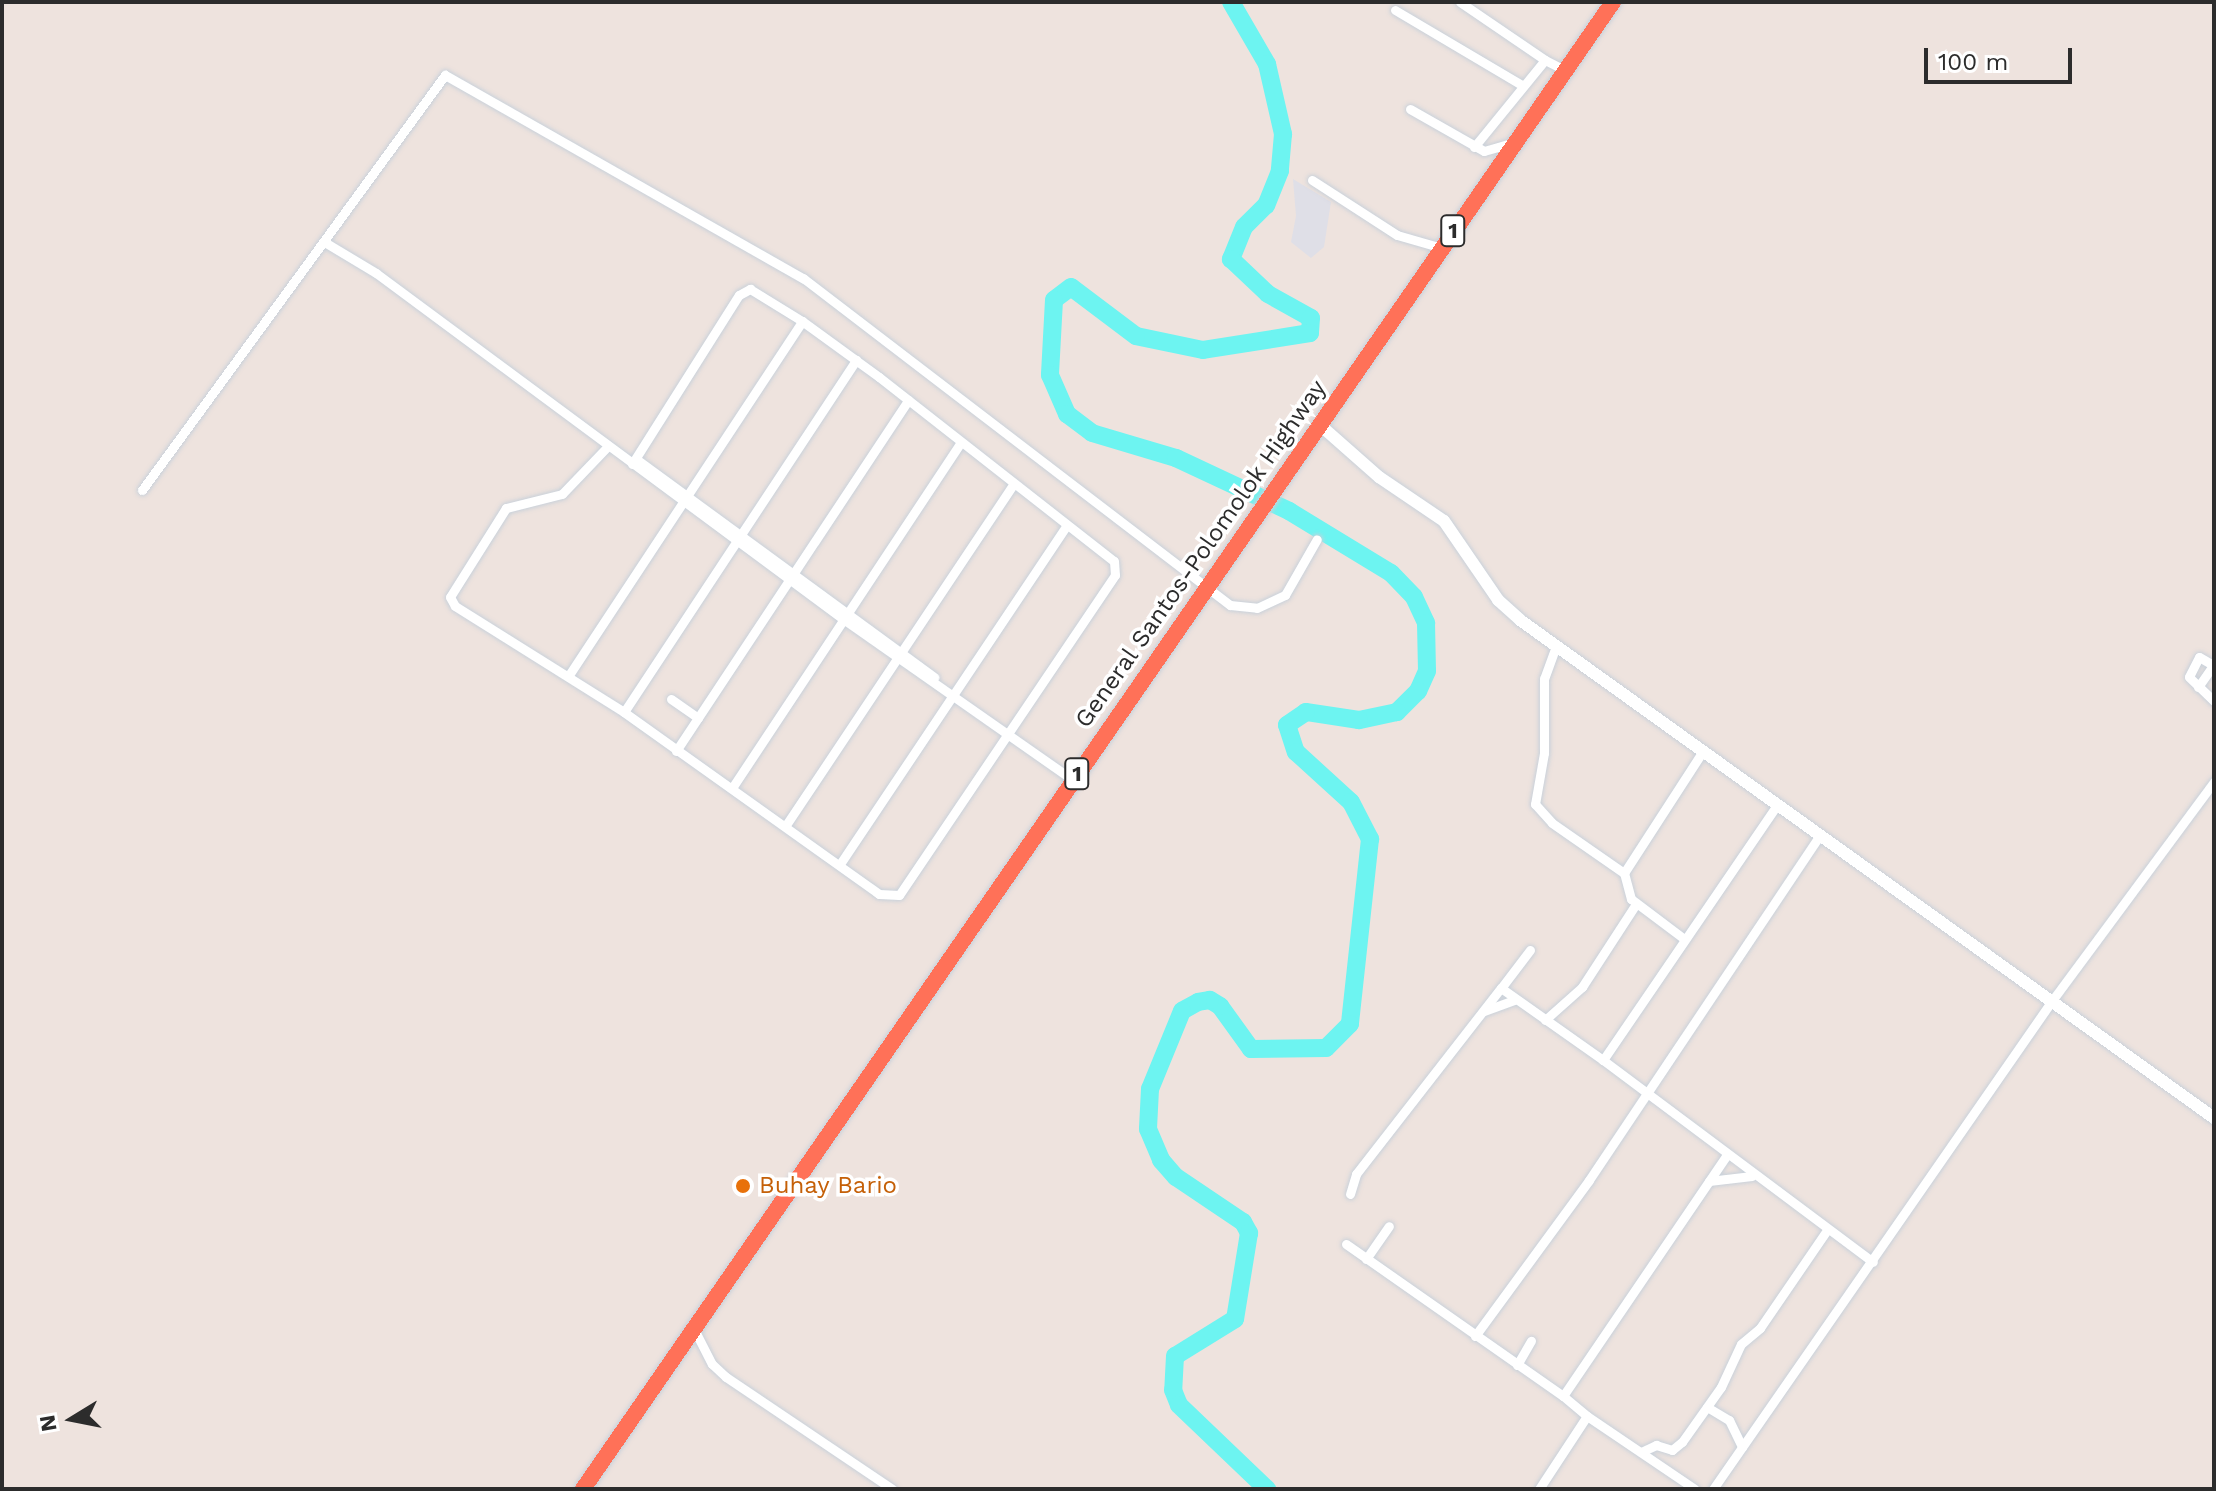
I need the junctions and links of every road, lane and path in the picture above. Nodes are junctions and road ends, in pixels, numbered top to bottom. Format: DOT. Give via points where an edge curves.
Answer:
graph roads {
  1 [pos="1460,2"];
  2 [pos="1607,4"];
  3 [pos="1395,10"];
  4 [pos="1545,60"];
  5 [pos="1565,70"];
  6 [pos="1522,85"];
  7 [pos="1410,109"];
  8 [pos="1515,142"];
  9 [pos="1474,147"];
  10 [pos="1312,180"];
  11 [pos="326,243"];
  12 [pos="1442,248"];
  13 [pos="802,321"];
  14 [pos="856,360"];
  15 [pos="908,400"];
  16 [pos="575,420"];
  17 [pos="1320,425"];
  18 [pos="961,442"];
  19 [pos="608,446"];
  20 [pos="634,461"];
  21 [pos="1013,484"];
  22 [pos="142,490"];
  23 [pos="685,498"];
  24 [pos="1066,526"];
  25 [pos="740,538"];
  26 [pos="1317,539"];
  27 [pos="792,575"];
  28 [pos="1206,589"];
  29 [pos="845,617"];
  30 [pos="1556,646"];
  31 [pos="898,655"];
  32 [pos="2214,665"];
  33 [pos="569,675"];
  34 [pos="2198,687"];
  35 [pos="954,695"];
  36 [pos="671,699"];
  37 [pos="2214,701"];
  38 [pos="624,712"];
  39 [pos="698,718"];
  40 [pos="1009,734"];
  41 [pos="676,751"];
  42 [pos="1703,751"];
  43 [pos="1073,780"];
  44 [pos="2214,782"];
  45 [pos="732,788"];
  46 [pos="1777,805"];
  47 [pos="786,825"];
  48 [pos="1819,836"];
  49 [pos="840,864"];
  50 [pos="1624,873"];
  51 [pos="1636,904"];
  52 [pos="1683,938"];
  53 [pos="1530,950"];
  54 [pos="1501,988"];
  55 [pos="1514,1000"];
  56 [pos="2051,1002"];
  57 [pos="1484,1011"];
  58 [pos="1545,1020"];
  59 [pos="1603,1060"];
  60 [pos="1644,1092"];
  61 [pos="2214,1118"];
  62 [pos="1726,1156"];
  63 [pos="1752,1176"];
  64 [pos="1709,1181"];
  65 [pos="1350,1194"];
  66 [pos="1389,1226"];
  67 [pos="1827,1230"];
  68 [pos="1346,1244"];
  69 [pos="1366,1259"];
  70 [pos="1873,1262"];
  71 [pos="694,1329"];
  72 [pos="1475,1336"];
  73 [pos="1531,1341"];
  74 [pos="1517,1365"];
  75 [pos="1563,1396"];
  76 [pos="1707,1407"];
  77 [pos="1587,1416"];
  78 [pos="1742,1447"];
  79 [pos="1641,1452"];
  80 [pos="583,1489"];
  81 [pos="892,1489"];
  82 [pos="1539,1489"];
  83 [pos="1695,1489"];
  84 [pos="1713,1489"];
  1 -- 4 [label="street"];
  2 -- 5 [label="highway, General Santos-Polomolok Highway / 1"];
  3 -- 6 [label="street"];
  4 -- 5 [label="street"];
  4 -- 6 [label="street"];
  5 -- 8 [label="highway, General Santos-Polomolok Highway / 1"];
  6 -- 9 [label="street"];
  7 -- 9 [label="street"];
  8 -- 9 [label="street" via="1484,151"];
  8 -- 12 [label="highway, General Santos-Polomolok Highway / 1"];
  10 -- 12 [label="street" via="1397,235"];
  11 -- 16 [label="street" via="424,306"];
  11 -- 22 [label="street"];
  11 -- 28 [label="street" via="445,75 835,299"];
  12 -- 17 [label="highway, General Santos-Polomolok Highway / 1"];
  13 -- 14 [label="street"];
  13 -- 20 [label="street" via="757,291 744,291"];
  13 -- 23 [label="street"];
  14 -- 15 [label="street"];
  14 -- 25 [label="street"];
  15 -- 18 [label="street"];
  15 -- 27 [label="street"];
  16 -- 19 [label="street"];
  16 -- 20 [label="street"];
  17 -- 28 [label="highway, General Santos-Polomolok Highway / 1"];
  17 -- 30 [label="street" via="1379,477 1444,521 1498,600"];
  18 -- 21 [label="street"];
  18 -- 29 [label="street"];
  19 -- 20 [label="street"];
  19 -- 33 [label="street" via="558,497 506,508 450,597 455,606"];
  20 -- 23 [label="street"];
  21 -- 24 [label="street"];
  21 -- 31 [label="street"];
  23 -- 25 [label="street"];
  23 -- 33 [label="street"];
  24 -- 35 [label="street"];
  24 -- 40 [label="street" via="1117,569"];
  25 -- 27 [label="street"];
  25 -- 38 [label="street"];
  26 -- 28 [label="street" via="1294,585 1274,601 1245,609"];
  27 -- 29 [label="street"];
  27 -- 39 [label="street"];
  28 -- 43 [label="highway, General Santos-Polomolok Highway / 1"];
  29 -- 31 [label="street"];
  29 -- 45 [label="street"];
  30 -- 42 [label="street"];
  30 -- 50 [label="street" via="1544,679 1544,753 1535,804 1552,823"];
  31 -- 35 [label="street"];
  31 -- 47 [label="street"];
  32 -- 34 [label="street"];
  32 -- 34 [label="street" via="2198,658 2189,677"];
  33 -- 38 [label="street"];
  34 -- 37 [label="street"];
  35 -- 40 [label="street"];
  35 -- 49 [label="street"];
  36 -- 39 [label="street"];
  38 -- 41 [label="street"];
  39 -- 41 [label="street"];
  40 -- 43 [label="street"];
  40 -- 49 [label="street" via="904,892 886,897"];
  41 -- 45 [label="street"];
  42 -- 46 [label="street"];
  42 -- 50 [label="street"];
  43 -- 71 [label="highway, General Santos-Polomolok Highway / 1"];
  44 -- 56 [label="street"];
  45 -- 47 [label="street"];
  46 -- 48 [label="street"];
  46 -- 52 [label="street"];
  47 -- 49 [label="street"];
  48 -- 56 [label="street"];
  48 -- 60 [label="street"];
  50 -- 51 [label="street"];
  51 -- 52 [label="street"];
  51 -- 58 [label="street" via="1582,987"];
  52 -- 59 [label="street"];
  53 -- 54 [label="street"];
  54 -- 55 [label="street"];
  54 -- 57 [label="street"];
  55 -- 57 [label="street"];
  55 -- 58 [label="street"];
  56 -- 61 [label="street"];
  56 -- 70 [label="street"];
  57 -- 65 [label="street" via="1356,1174"];
  58 -- 59 [label="street"];
  59 -- 60 [label="street"];
  60 -- 62 [label="street"];
  60 -- 72 [label="street" via="1589,1180"];
  62 -- 63 [label="street"];
  62 -- 64 [label="street"];
  63 -- 64 [label="street"];
  63 -- 67 [label="street"];
  64 -- 75 [label="street"];
  66 -- 69 [label="street"];
  67 -- 70 [label="street"];
  67 -- 76 [label="street" via="1760,1328 1741,1344"];
  68 -- 69 [label="street"];
  69 -- 72 [label="street"];
  70 -- 78 [label="street"];
  71 -- 80 [label="highway, General Santos-Polomolok Highway / 1"];
  71 -- 81 [label="street" via="726,1377"];
  72 -- 74 [label="street"];
  73 -- 74 [label="street"];
  74 -- 75 [label="street"];
  75 -- 77 [label="street"];
  76 -- 78 [label="street" via="1729,1420"];
  76 -- 79 [label="street" via="1674,1450 1656,1445"];
  77 -- 79 [label="street"];
  77 -- 82 [label="street"];
  78 -- 84 [label="street"];
  79 -- 83 [label="street"];
}
